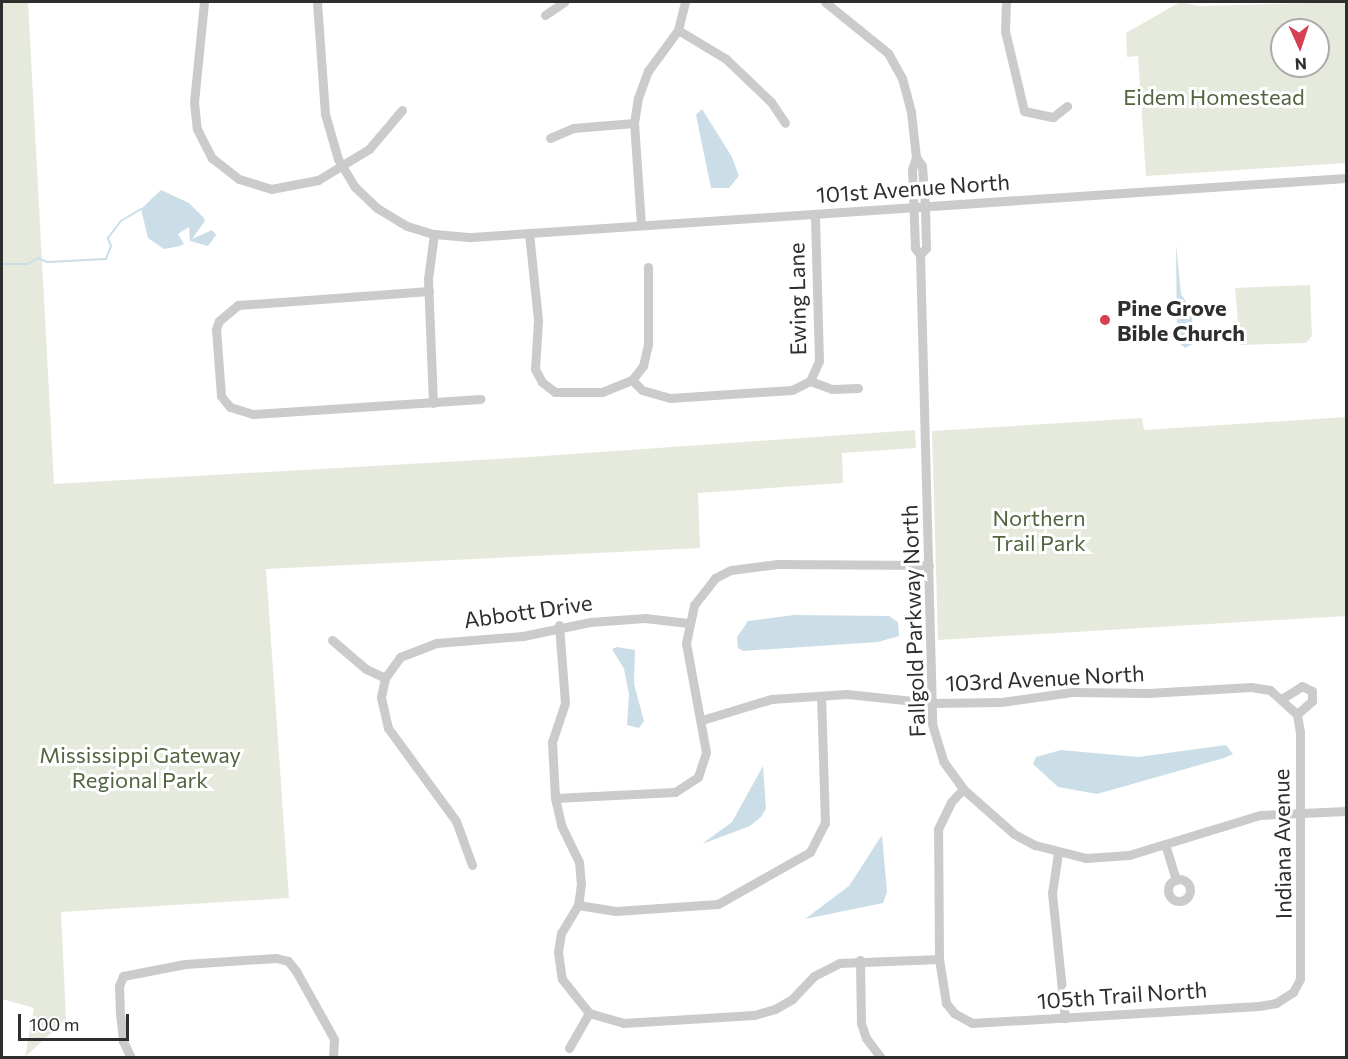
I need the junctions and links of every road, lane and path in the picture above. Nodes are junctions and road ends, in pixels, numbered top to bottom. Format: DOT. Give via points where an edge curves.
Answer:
graph roads {
  1 [pos="204,2"];
  2 [pos="317,2"];
  3 [pos="564,2"];
  4 [pos="685,2"];
  5 [pos="825,2"];
  6 [pos="1006,2"];
  7 [pos="545,15"];
  8 [pos="678,30"];
  9 [pos="1067,106"];
  10 [pos="402,110"];
  11 [pos="634,123"];
  12 [pos="785,123"];
  13 [pos="550,138"];
  14 [pos="916,157"];
  15 [pos="342,166"];
  16 [pos="1347,178"];
  17 [pos="925,206"];
  18 [pos="914,207"];
  19 [pos="815,214"];
  20 [pos="641,225"];
  21 [pos="530,233"];
  22 [pos="434,234"];
  23 [pos="920,255"];
  24 [pos="648,267"];
  25 [pos="429,291"];
  26 [pos="633,380"];
  27 [pos="810,381"];
  28 [pos="858,387"];
  29 [pos="481,399"];
  30 [pos="433,403"];
  31 [pos="928,565"];
  32 [pos="688,623"];
  33 [pos="559,625"];
  34 [pos="332,640"];
  35 [pos="386,678"];
  36 [pos="821,696"];
  37 [pos="1283,698"];
  38 [pos="932,703"];
  39 [pos="1297,714"];
  40 [pos="702,720"];
  41 [pos="963,789"];
  42 [pos="555,798"];
  43 [pos="1302,811"];
  44 [pos="1347,811"];
  45 [pos="1165,844"];
  46 [pos="1058,853"];
  47 [pos="472,865"];
  48 [pos="1176,880"];
  49 [pos="578,905"];
  50 [pos="939,959"];
  51 [pos="860,960"];
  52 [pos="1293,992"];
  53 [pos="589,1014"];
  54 [pos="1065,1018"];
  55 [pos="569,1048"];
  56 [pos="131,1058"];
  57 [pos="333,1058"];
  58 [pos="881,1058"];
  1 -- 15 [label="street" via="194,116 212,158 239,179 271,189 303,186"];
  2 -- 15 [label="street, 101st Avenue North" via="327,128"];
  3 -- 7 [label="street"];
  4 -- 8 [label="street"];
  5 -- 14 [label="street" via="877,43 896,65 911,112"];
  6 -- 9 [label="street" via="1005,31 1024,111 1053,117"];
  8 -- 11 [label="street" via="642,84"];
  8 -- 12 [label="street" via="726,59 771,102"];
  10 -- 15 [label="street" via="380,141"];
  11 -- 13 [label="street" via="573,128"];
  11 -- 20 [label="street"];
  14 -- 17 [label="street, Fallgold Parkway North" via="922,166"];
  14 -- 18 [label="street, Fallgold Parkway North" via="912,169"];
  15 -- 22 [label="street, 101st Avenue North" via="355,187 377,208 396,220"];
  16 -- 17 [label="street, 101st Avenue North"];
  17 -- 18 [label="street, 101st Avenue North"];
  17 -- 23 [label="street, Fallgold Parkway North" via="926,248"];
  18 -- 19 [label="street, 101st Avenue North"];
  18 -- 23 [label="street, Fallgold Parkway North" via="915,248"];
  19 -- 20 [label="street, 101st Avenue North"];
  19 -- 27 [label="street, Ewing Lane" via="819,361"];
  20 -- 21 [label="street, 101st Avenue North"];
  21 -- 22 [label="street, 101st Avenue North"];
  21 -- 26 [label="street" via="538,320 535,369 547,388 567,394 596,392"];
  22 -- 25 [label="street"];
  23 -- 31 [label="street, Fallgold Parkway North"];
  24 -- 26 [label="street" via="648,344 643,366"];
  25 -- 30 [label="street"];
  25 -- 30 [label="street" via="238,305 219,321 216,343 221,396 240,412"];
  26 -- 27 [label="street" via="642,390 670,398 792,390"];
  27 -- 28 [label="street" via="832,389"];
  29 -- 30 [label="street"];
  31 -- 32 [label="street" via="777,564 731,570 702,589"];
  31 -- 38 [label="street, Fallgold Parkway North"];
  32 -- 33 [label="street, Abbott Drive" via="645,618"];
  32 -- 40 [label="street" via="689,663"];
  33 -- 35 [label="street, Abbott Drive" via="523,636 416,647 400,657"];
  33 -- 42 [label="street" via="566,703 552,742"];
  34 -- 35 [label="street" via="366,669"];
  35 -- 47 [label="street" via="381,697 388,728 456,821"];
  36 -- 38 [label="street, 103rd Avenue North" via="866,693 907,703"];
  36 -- 40 [label="street, 103rd Avenue North" via="771,699"];
  36 -- 49 [label="street" via="825,823 810,852 718,904 616,911"];
  37 -- 38 [label="street, 103rd Avenue North" via="1270,690 1251,687 1148,693 1072,692 1001,702"];
  37 -- 39 [label="street"];
  37 -- 39 [label="street" via="1302,686 1312,691 1312,702"];
  38 -- 41 [label="street, Fallgold Parkway North" via="940,753"];
  39 -- 43 [label="street, Indiana Avenue"];
  40 -- 42 [label="street" via="705,765 688,785 661,794"];
  41 -- 46 [label="street, Fallgold Parkway North" via="1014,834"];
  41 -- 50 [label="street" via="951,802 938,829"];
  42 -- 49 [label="street" via="561,825 579,862"];
  43 -- 44 [label="street, Fallgold Parkway North"];
  43 -- 45 [label="street, Fallgold Parkway North" via="1260,815"];
  43 -- 52 [label="street, Indiana Avenue" via="1303,963"];
  45 -- 46 [label="street, Fallgold Parkway North" via="1109,858"];
  45 -- 48 [label="street"];
  46 -- 54 [label="street" via="1052,893"];
  49 -- 53 [label="street" via="561,933 559,958 562,980"];
  50 -- 51 [label="street"];
  50 -- 54 [label="street, 105th Trail North" via="942,992 954,1013 972,1023"];
  51 -- 53 [label="street" via="838,963 814,976 792,999 754,1015 624,1023"];
  51 -- 58 [label="street" via="861,1023 866,1038"];
  52 -- 54 [label="street, 105th Trail North" via="1276,1003 1259,1006"];
  53 -- 55 [label="street"];
  56 -- 57 [label="street" via="123,1041 120,1014 118,986 123,976 185,964 276,958 288,961 296,971 334,1039"];
}
